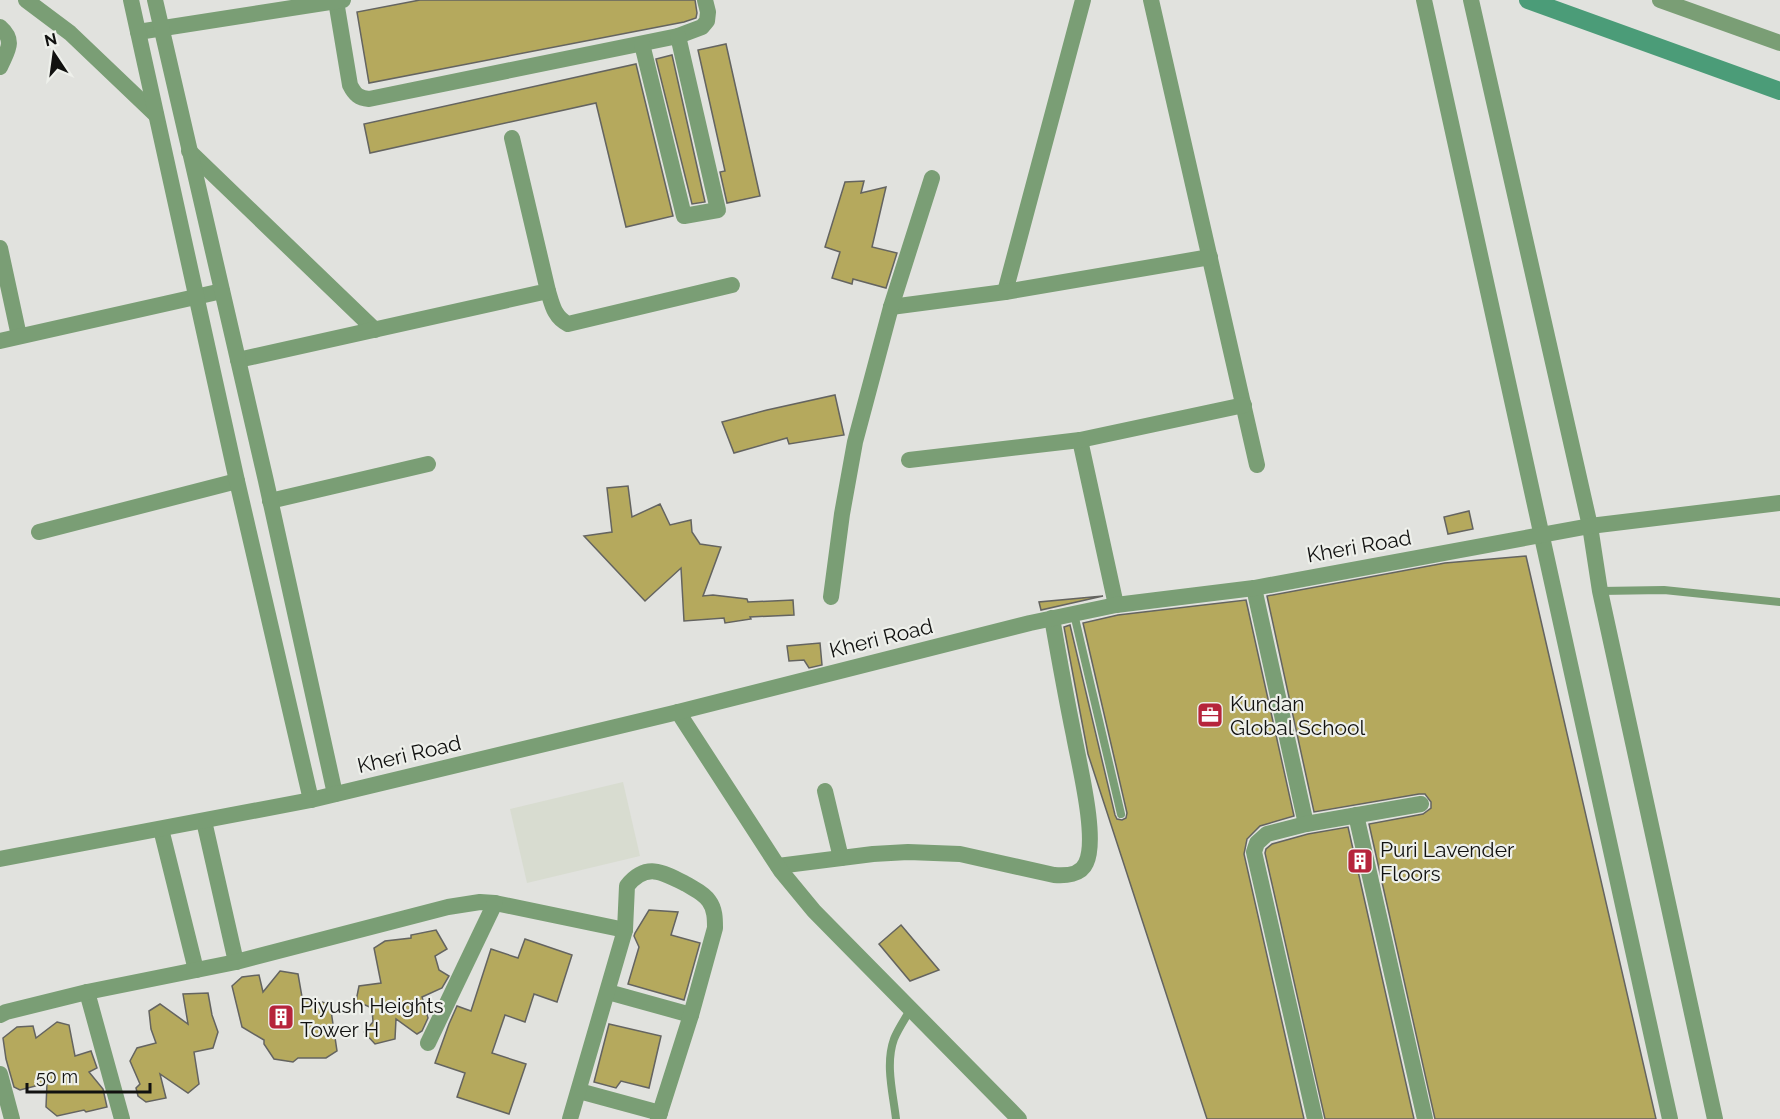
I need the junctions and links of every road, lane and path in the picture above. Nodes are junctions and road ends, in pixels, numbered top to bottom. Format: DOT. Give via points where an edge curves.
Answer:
graph roads {
  1 [pos="26,0"];
  2 [pos="131,0"];
  3 [pos="155,0"];
  4 [pos="705,0"];
  5 [pos="1083,0"];
  6 [pos="1151,0"];
  7 [pos="1424,0"];
  8 [pos="1471,0"];
  9 [pos="1660,0"];
  10 [pos="339,1"];
  11 [pos="0,27"];
  12 [pos="162,29"];
  13 [pos="138,32"];
  14 [pos="678,36"];
  15 [pos="1780,43"];
  16 [pos="642,44"];
  17 [pos="0,67"];
  18 [pos="156,115"];
  19 [pos="512,138"];
  20 [pos="189,151"];
  21 [pos="932,178"];
  22 [pos="0,248"];
  23 [pos="1210,256"];
  24 [pos="732,285"];
  25 [pos="222,291"];
  26 [pos="548,291"];
  27 [pos="1005,292"];
  28 [pos="197,296"];
  29 [pos="891,307"];
  30 [pos="375,330"];
  31 [pos="19,336"];
  32 [pos="0,340"];
  33 [pos="238,360"];
  34 [pos="1244,405"];
  35 [pos="1080,441"];
  36 [pos="909,460"];
  37 [pos="428,464"];
  38 [pos="1257,465"];
  39 [pos="237,481"];
  40 [pos="270,501"];
  41 [pos="1780,503"];
  42 [pos="1590,526"];
  43 [pos="39,532"];
  44 [pos="1542,536"];
  45 [pos="1254,588"];
  46 [pos="1600,591"];
  47 [pos="831,597"];
  48 [pos="1780,602"];
  49 [pos="1116,605"];
  50 [pos="1074,614"];
  51 [pos="1052,618"];
  52 [pos="678,712"];
  53 [pos="825,790"];
  54 [pos="335,794"];
  55 [pos="311,800"];
  56 [pos="1421,804"];
  57 [pos="1121,814"];
  58 [pos="1356,815"];
  59 [pos="204,821"];
  60 [pos="1306,824"];
  61 [pos="161,829"];
  62 [pos="841,858"];
  63 [pos="0,860"];
  64 [pos="778,866"];
  65 [pos="495,903"];
  66 [pos="625,930"];
  67 [pos="236,962"];
  68 [pos="196,970"];
  69 [pos="87,992"];
  70 [pos="608,992"];
  71 [pos="910,1010"];
  72 [pos="0,1015"];
  73 [pos="691,1015"];
  74 [pos="428,1044"];
  75 [pos="0,1074"];
  76 [pos="579,1091"];
  77 [pos="659,1116"];
  78 [pos="12,1119"];
  79 [pos="121,1119"];
  80 [pos="570,1119"];
  81 [pos="896,1119"];
  82 [pos="1019,1119"];
  83 [pos="1315,1119"];
  84 [pos="1425,1119"];
  85 [pos="1670,1119"];
  86 [pos="1716,1119"];
  1 -- 18 [label="street" via="70,33"];
  2 -- 13 [label="street"];
  3 -- 12 [label="street"];
  4 -- 14 [label="street" via="707,21 702,27"];
  5 -- 27 [label="street"];
  6 -- 23 [label="street"];
  7 -- 44 [label="street"];
  8 -- 42 [label="street"];
  9 -- 15 [label="street"];
  10 -- 12 [label="street"];
  10 -- 16 [label="street" via="350,85 359,98"];
  11 -- 17 [label="street" via="10,43"];
  12 -- 13 [label="street"];
  12 -- 20 [label="street"];
  13 -- 18 [label="street"];
  14 -- 16 [label="street"];
  14 -- 16 [label="street" via="718,210 684,216"];
  18 -- 28 [label="street"];
  19 -- 26 [label="street"];
  20 -- 25 [label="street"];
  20 -- 30 [label="street"];
  21 -- 29 [label="street"];
  22 -- 31 [label="street"];
  23 -- 27 [label="street"];
  23 -- 34 [label="street"];
  24 -- 26 [label="street" via="567,324 557,317"];
  25 -- 28 [label="street"];
  25 -- 33 [label="street"];
  26 -- 30 [label="street"];
  27 -- 29 [label="street"];
  28 -- 31 [label="street"];
  28 -- 39 [label="street"];
  29 -- 47 [label="street" via="855,442"];
  30 -- 33 [label="street"];
  31 -- 32 [label="street"];
  33 -- 40 [label="street"];
  34 -- 35 [label="street"];
  34 -- 38 [label="street"];
  35 -- 36 [label="street"];
  35 -- 49 [label="street"];
  37 -- 40 [label="street"];
  39 -- 43 [label="street"];
  39 -- 55 [label="street"];
  40 -- 54 [label="street"];
  41 -- 42 [label="street, Kheri Road"];
  42 -- 44 [label="street, Kheri Road"];
  42 -- 46 [label="street"];
  44 -- 45 [label="street, Kheri Road"];
  44 -- 85 [label="street"];
  45 -- 49 [label="street, Kheri Road"];
  45 -- 60 [label="street"];
  46 -- 48 [label="lane" via="1664,590"];
  46 -- 86 [label="street"];
  49 -- 50 [label="street, Kheri Road"];
  50 -- 51 [label="street, Kheri Road"];
  50 -- 57 [label="lane"];
  51 -- 52 [label="street, Kheri Road"];
  51 -- 62 [label="street" via="1086,799 1090,831 1086,865 1067,876 960,854 908,852"];
  52 -- 54 [label="street, Kheri Road"];
  52 -- 64 [label="street"];
  53 -- 62 [label="street"];
  54 -- 55 [label="street, Kheri Road"];
  55 -- 59 [label="street, Kheri Road"];
  56 -- 58 [label="street"];
  58 -- 60 [label="street"];
  58 -- 84 [label="street"];
  59 -- 61 [label="street, Kheri Road"];
  59 -- 67 [label="street"];
  60 -- 83 [label="street" via="1267,834 1254,852"];
  61 -- 63 [label="street, Kheri Road"];
  61 -- 68 [label="street"];
  62 -- 64 [label="street"];
  64 -- 71 [label="street" via="814,911"];
  65 -- 66 [label="street"];
  65 -- 67 [label="street" via="448,907"];
  65 -- 74 [label="street"];
  66 -- 70 [label="street"];
  66 -- 73 [label="street" via="627,886 639,874 660,872 708,899 715,928"];
  67 -- 68 [label="street"];
  68 -- 69 [label="street"];
  69 -- 72 [label="street"];
  69 -- 79 [label="street"];
  70 -- 73 [label="street"];
  70 -- 76 [label="street"];
  71 -- 81 [label="lane" via="894,1039 890,1056"];
  71 -- 82 [label="street"];
  73 -- 77 [label="street"];
  75 -- 78 [label="street"];
  76 -- 77 [label="street"];
  76 -- 80 [label="street"];
}
